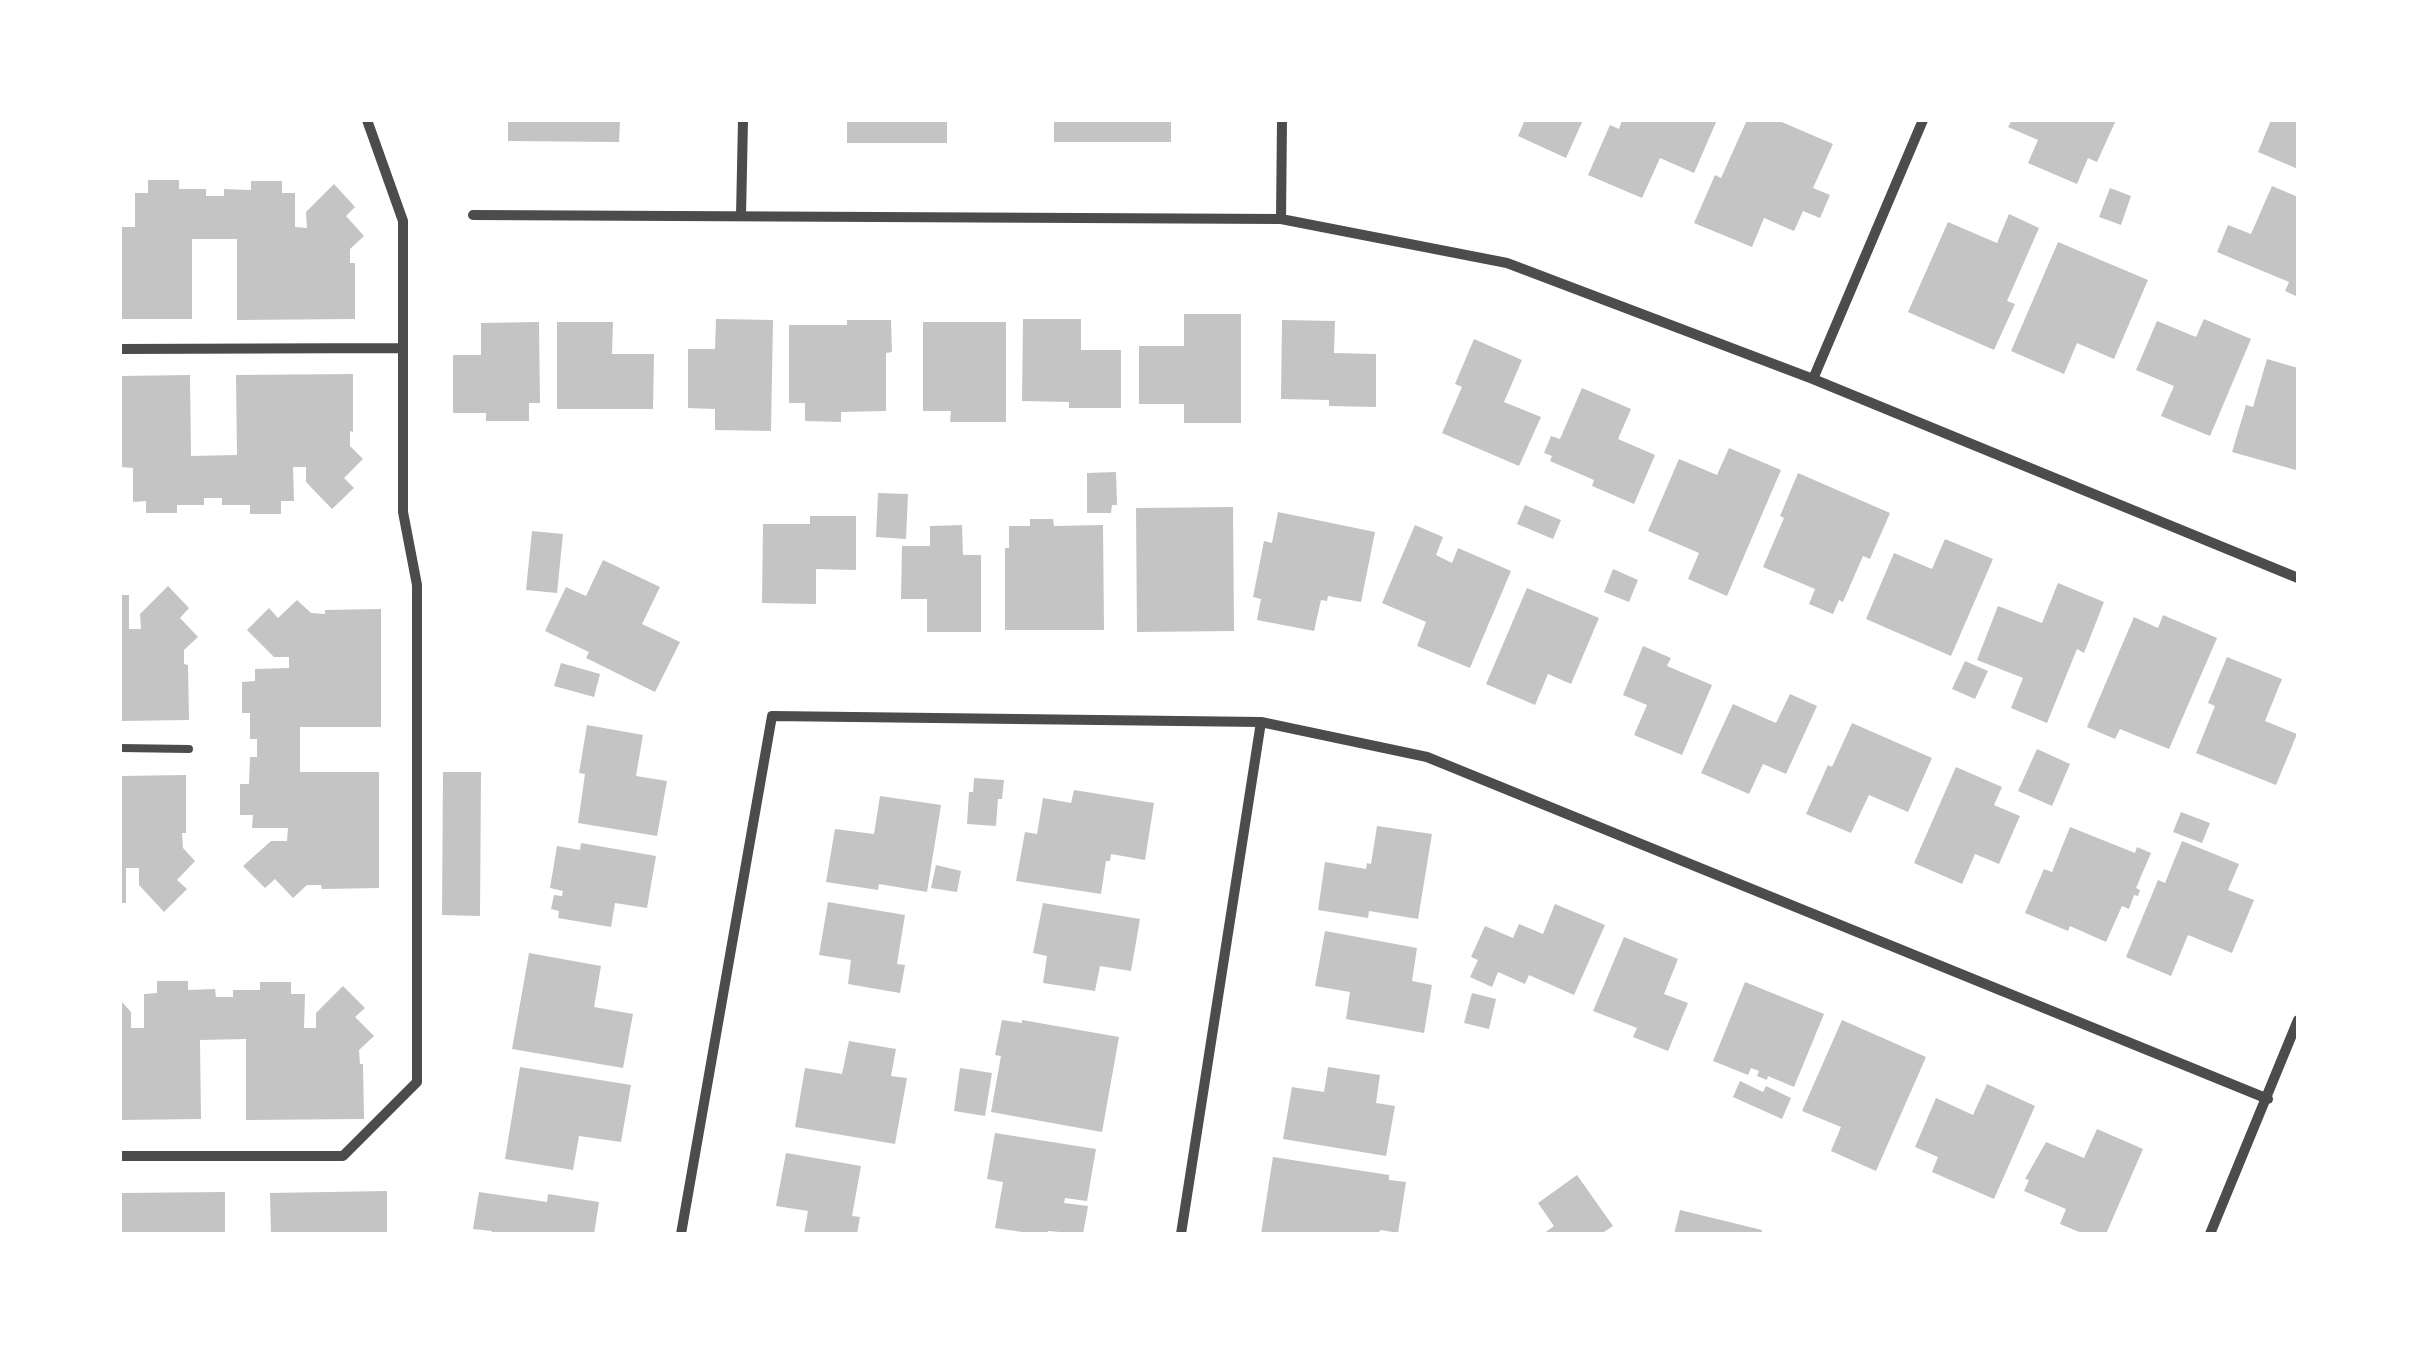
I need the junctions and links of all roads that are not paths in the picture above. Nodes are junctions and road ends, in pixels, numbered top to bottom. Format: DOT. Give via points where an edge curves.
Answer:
graph roads {
  1 [pos="367,120"];
  2 [pos="743,120"];
  3 [pos="1282,120"];
  4 [pos="1923,120"];
  5 [pos="473,214"];
  6 [pos="741,216"];
  7 [pos="1282,219"];
  8 [pos="403,348"];
  9 [pos="120,349"];
  10 [pos="1813,379"];
  11 [pos="2298,578"];
  12 [pos="1261,722"];
  13 [pos="120,748"];
  14 [pos="189,748"];
  15 [pos="2298,1020"];
  16 [pos="2268,1099"];
  17 [pos="120,1156"];
  18 [pos="681,1234"];
  19 [pos="1181,1234"];
  20 [pos="2210,1234"];
  1 -- 8 [label="street" via="403,222"];
  2 -- 6 [label="street"];
  3 -- 7 [label="street"];
  4 -- 10 [label="street"];
  5 -- 6 [label="street"];
  6 -- 7 [label="street"];
  7 -- 10 [label="street" via="1507,263"];
  8 -- 9 [label="street"];
  8 -- 17 [label="street" via="404,512 418,585 418,1082 344,1156"];
  10 -- 11 [label="street"];
  12 -- 16 [label="street" via="1427,757"];
  12 -- 18 [label="street" via="772,716"];
  12 -- 19 [label="street"];
  13 -- 14 [label="lane"];
  15 -- 16 [label="street"];
  16 -- 20 [label="street"];
}
